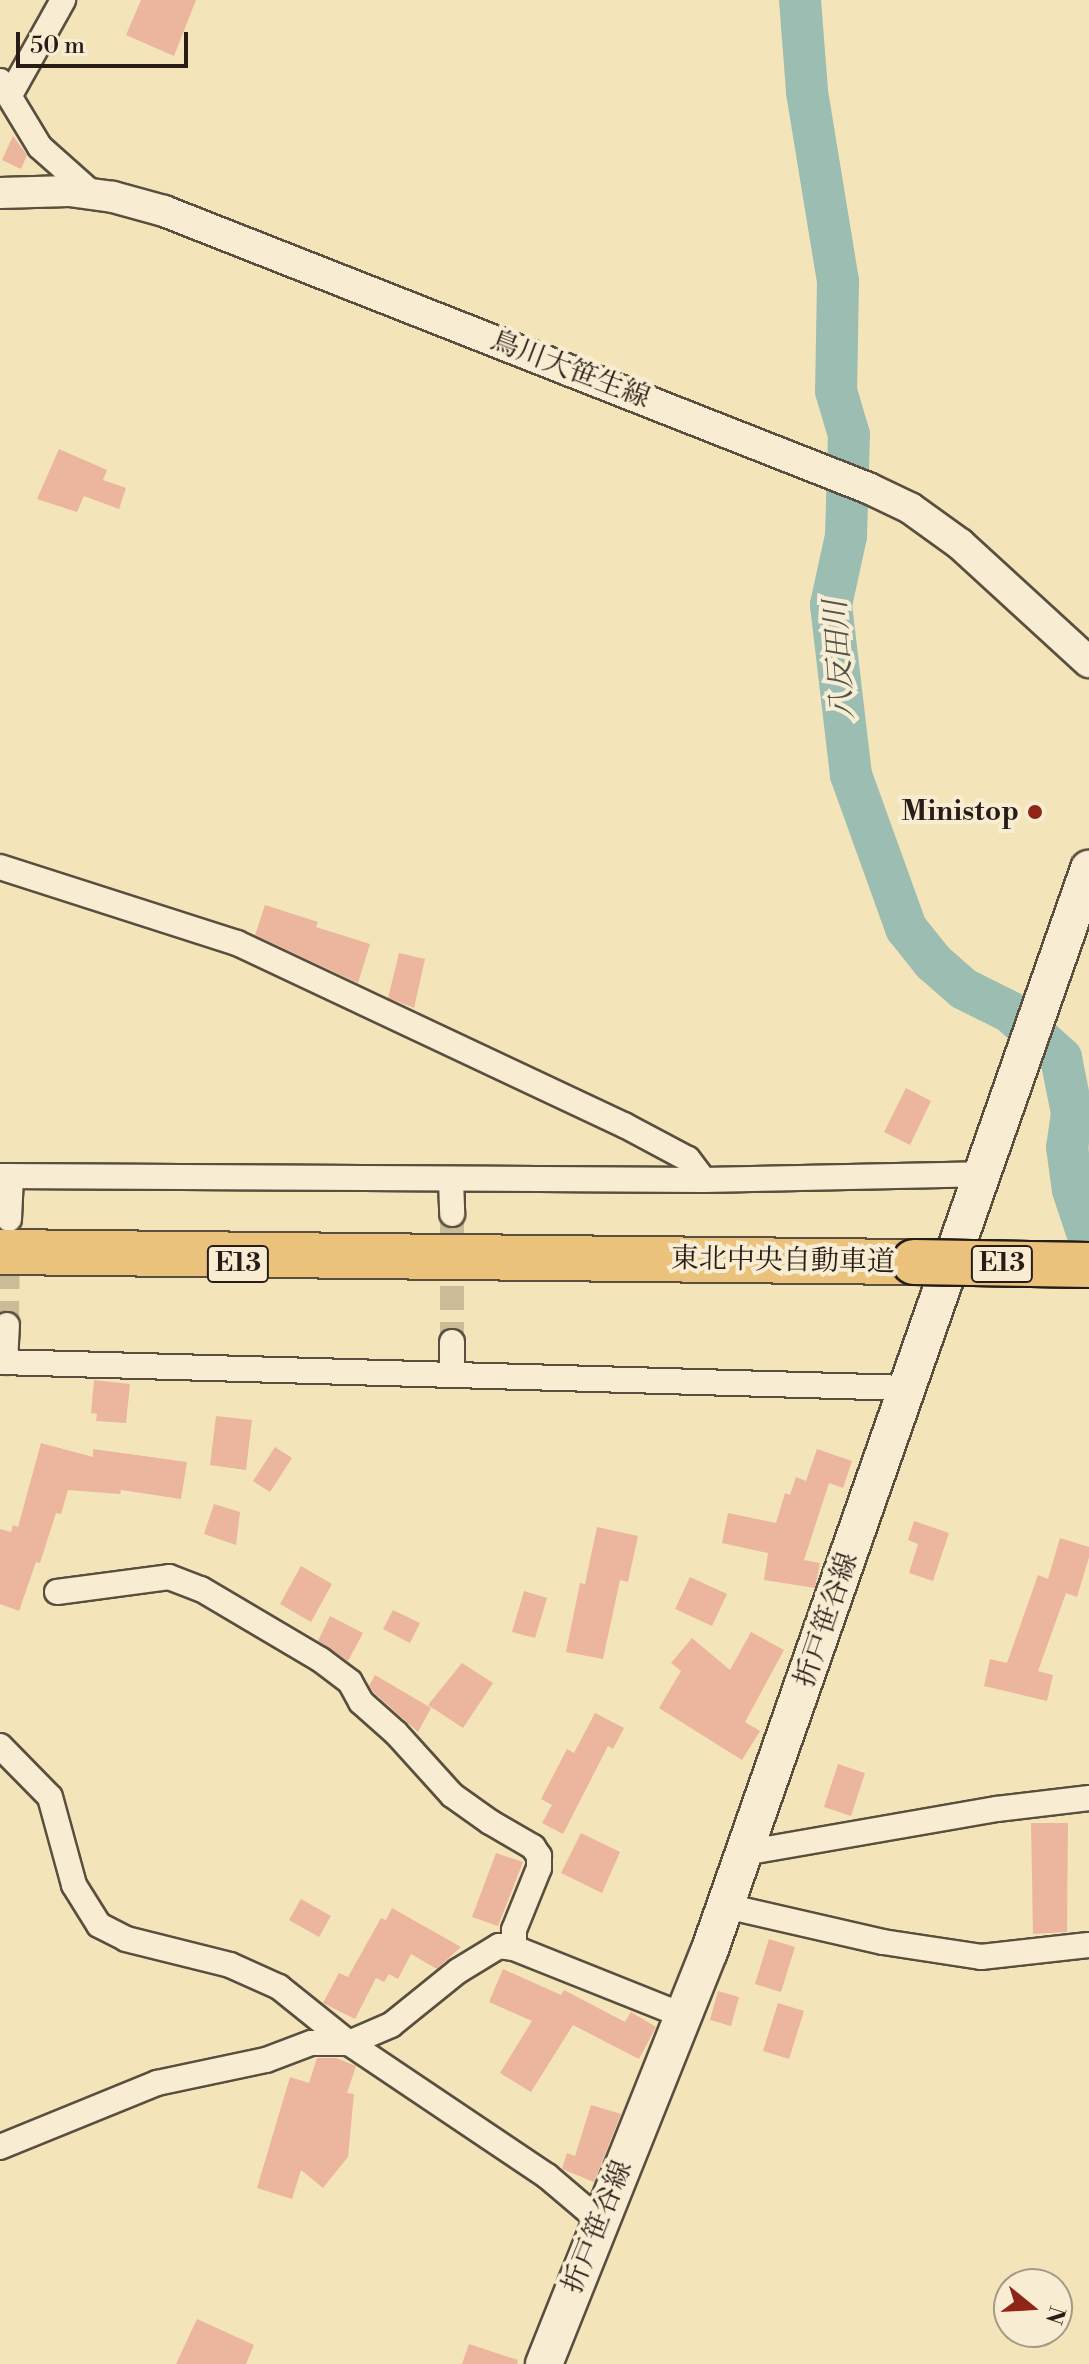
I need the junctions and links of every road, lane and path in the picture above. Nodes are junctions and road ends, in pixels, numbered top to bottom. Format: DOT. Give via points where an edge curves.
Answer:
graph roads {
  1 [pos="63,0"];
  2 [pos="5,88"];
  3 [pos="0,193"];
  4 [pos="93,194"];
  5 [pos="1089,662"];
  6 [pos="0,867"];
  7 [pos="1089,869"];
  8 [pos="980,1174"];
  9 [pos="5,1176"];
  10 [pos="451,1179"];
  11 [pos="704,1180"];
  12 [pos="452,1214"];
  13 [pos="4,1235"];
  14 [pos="476,1258"];
  15 [pos="1089,1265"];
  16 [pos="0,1270"];
  17 [pos="7,1325"];
  18 [pos="452,1342"];
  19 [pos="3,1362"];
  20 [pos="452,1374"];
  21 [pos="907,1388"];
  22 [pos="57,1592"];
  23 [pos="0,1746"];
  24 [pos="1089,1798"];
  25 [pos="744,1853"];
  26 [pos="726,1906"];
  27 [pos="1088,1945"];
  28 [pos="514,1948"];
  29 [pos="684,2016"];
  30 [pos="349,2043"];
  31 [pos="0,2147"];
  32 [pos="600,2221"];
  33 [pos="544,2364"];
  1 -- 2 [label="street"];
  2 -- 4 [label="street" via="40,147"];
  3 -- 4 [label="street, 鳥川大笹生線"];
  4 -- 5 [label="street, 鳥川大笹生線" via="164,211 868,488 910,508 960,544"];
  6 -- 11 [label="street" via="250,949 624,1125 688,1159"];
  7 -- 8 [label="main road, 折戸笹谷線"];
  8 -- 11 [label="street"];
  8 -- 21 [label="main road, 折戸笹谷線"];
  9 -- 10 [label="street"];
  9 -- 13 [label="street"];
  10 -- 11 [label="street"];
  10 -- 12 [label="street"];
  13 -- 14 [label="highway, 東北中央自動車道 / E13"];
  14 -- 15 [label="highway, 東北中央自動車道 / E13, bridge"];
  14 -- 16 [label="highway, 東北中央自動車道 / E13"];
  17 -- 19 [label="street"];
  18 -- 20 [label="street"];
  19 -- 20 [label="street"];
  20 -- 21 [label="street"];
  21 -- 25 [label="main road, 折戸笹谷線"];
  22 -- 28 [label="street" via="169,1577 201,1589 350,1682 361,1702 452,1795 539,1856 514,1930"];
  23 -- 30 [label="street" via="50,1797 74,1885 99,1925 126,1939 230,1965 279,1987"];
  24 -- 25 [label="street"];
  25 -- 26 [label="main road, 折戸笹谷線"];
  26 -- 27 [label="street" via="883,1942 981,1957"];
  26 -- 29 [label="main road, 折戸笹谷線"];
  28 -- 29 [label="street"];
  28 -- 30 [label="street" via="499,1946 458,1971 391,2025"];
  29 -- 32 [label="main road, 折戸笹谷線"];
  30 -- 31 [label="street" via="311,2043 266,2060 157,2083"];
  30 -- 32 [label="street" via="547,2176"];
  32 -- 33 [label="main road, 折戸笹谷線"];
}
